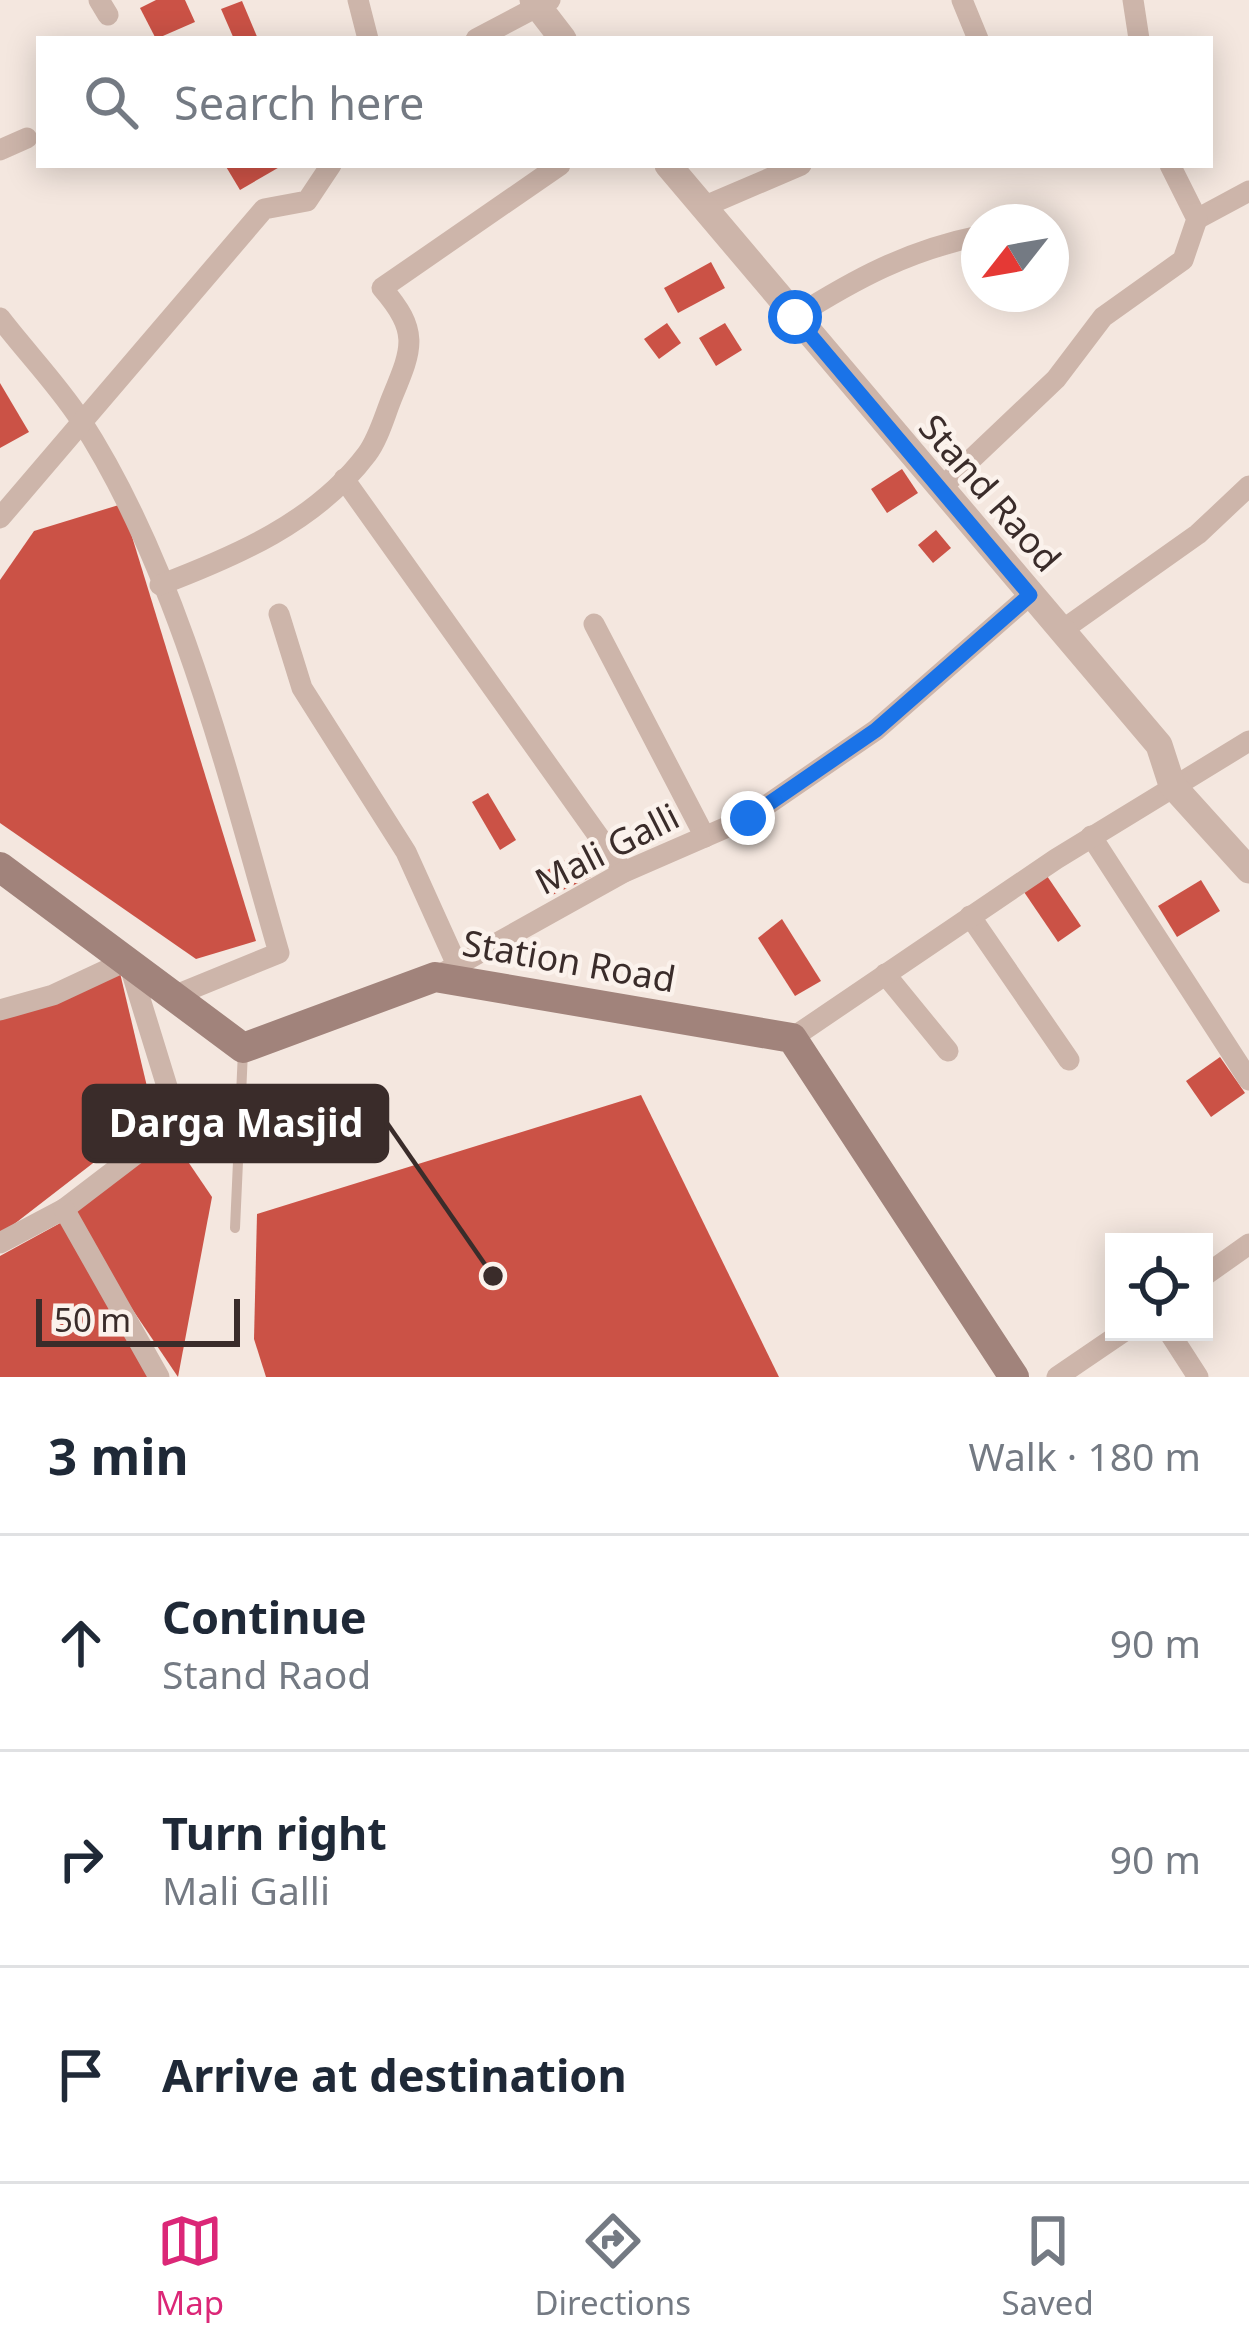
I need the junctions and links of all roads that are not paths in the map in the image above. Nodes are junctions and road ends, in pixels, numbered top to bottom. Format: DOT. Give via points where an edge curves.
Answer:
graph roads {
  1 [pos="358,0"];
  2 [pos="962,0"];
  3 [pos="1133,0"];
  4 [pos="540,3"];
  5 [pos="367,36"];
  6 [pos="481,36"];
  7 [pos="561,36"];
  8 [pos="977,36"];
  9 [pos="1139,36"];
  10 [pos="27,138"];
  11 [pos="0,150"];
  12 [pos="330,168"];
  13 [pos="556,168"];
  14 [pos="670,168"];
  15 [pos="794,168"];
  16 [pos="1172,168"];
  17 [pos="1249,191"];
  18 [pos="703,207"];
  19 [pos="1197,219"];
  20 [pos="961,240"];
  21 [pos="795,317"];
  22 [pos="0,318"];
  23 [pos="80,419"];
  24 [pos="344,479"];
  25 [pos="1249,486"];
  26 [pos="940,489"];
  27 [pos="0,518"];
  28 [pos="160,585"];
  29 [pos="1030,595"];
  30 [pos="279,614"];
  31 [pos="594,624"];
  32 [pos="1061,631"];
  33 [pos="1249,741"];
  34 [pos="1172,785"];
  35 [pos="705,836"];
  36 [pos="1090,836"];
  37 [pos="0,867"];
  38 [pos="1249,870"];
  39 [pos="624,872"];
  40 [pos="970,916"];
  41 [pos="128,961"];
  42 [pos="446,971"];
  43 [pos="885,974"];
  44 [pos="176,995"];
  45 [pos="0,1010"];
  46 [pos="792,1038"];
  47 [pos="243,1048"];
  48 [pos="948,1051"];
  49 [pos="1069,1060"];
  50 [pos="1249,1080"];
  51 [pos="64,1209"];
  52 [pos="235,1228"];
  53 [pos="0,1243"];
  54 [pos="1249,1244"];
  55 [pos="1213,1270"];
  56 [pos="1110,1341"];
  57 [pos="1174,1341"];
  58 [pos="159,1377"];
  59 [pos="1014,1377"];
  60 [pos="1057,1377"];
  61 [pos="1198,1377"];
  1 -- 5 [label="street"];
  2 -- 8 [label="street"];
  3 -- 9 [label="street"];
  4 -- 6 [label="street"];
  4 -- 7 [label="street"];
  10 -- 11 [label="street"];
  12 -- 23 [label="street" via="307,201 264,209"];
  13 -- 24 [label="street" via="382,288 404,313 412,348 369,452"];
  14 -- 18 [label="street, Stand Raod"];
  15 -- 18 [label="street"];
  16 -- 19 [label="street"];
  17 -- 19 [label="street"];
  18 -- 21 [label="street, Stand Raod"];
  19 -- 26 [label="street" via="1183,260 1103,317 1056,379"];
  20 -- 21 [label="street" via="862,274"];
  21 -- 26 [label="street, Stand Raod"];
  22 -- 23 [label="street"];
  23 -- 27 [label="street"];
  23 -- 28 [label="street"];
  24 -- 28 [label="street" via="245,553"];
  24 -- 39 [label="street"];
  25 -- 32 [label="street" via="1198,533"];
  26 -- 29 [label="street, Stand Raod"];
  28 -- 44 [label="street" via="208,711 279,953"];
  29 -- 32 [label="street, Stand Raod"];
  29 -- 35 [label="street, Mali Galli" via="876,730 748,818"];
  30 -- 42 [label="street" via="302,688 406,852"];
  31 -- 35 [label="street"];
  32 -- 34 [label="street, Stand Raod" via="1159,745"];
  33 -- 34 [label="street"];
  34 -- 36 [label="street"];
  34 -- 38 [label="street, Stand Raod"];
  35 -- 39 [label="street, Mali Galli"];
  36 -- 40 [label="street"];
  36 -- 50 [label="street"];
  37 -- 41 [label="main road"];
  39 -- 42 [label="street, Mali Galli"];
  40 -- 43 [label="street"];
  40 -- 49 [label="street"];
  41 -- 44 [label="main road"];
  41 -- 45 [label="street"];
  41 -- 51 [label="street" via="178,1122"];
  42 -- 46 [label="main road, Station Road"];
  42 -- 47 [label="main road, Station Road"];
  43 -- 46 [label="street"];
  43 -- 48 [label="street"];
  44 -- 47 [label="main road"];
  46 -- 59 [label="main road"];
  47 -- 52 [label="lane"];
  51 -- 53 [label="street"];
  51 -- 58 [label="street"];
  54 -- 55 [label="street"];
  56 -- 60 [label="street"];
  57 -- 61 [label="street"];
}
